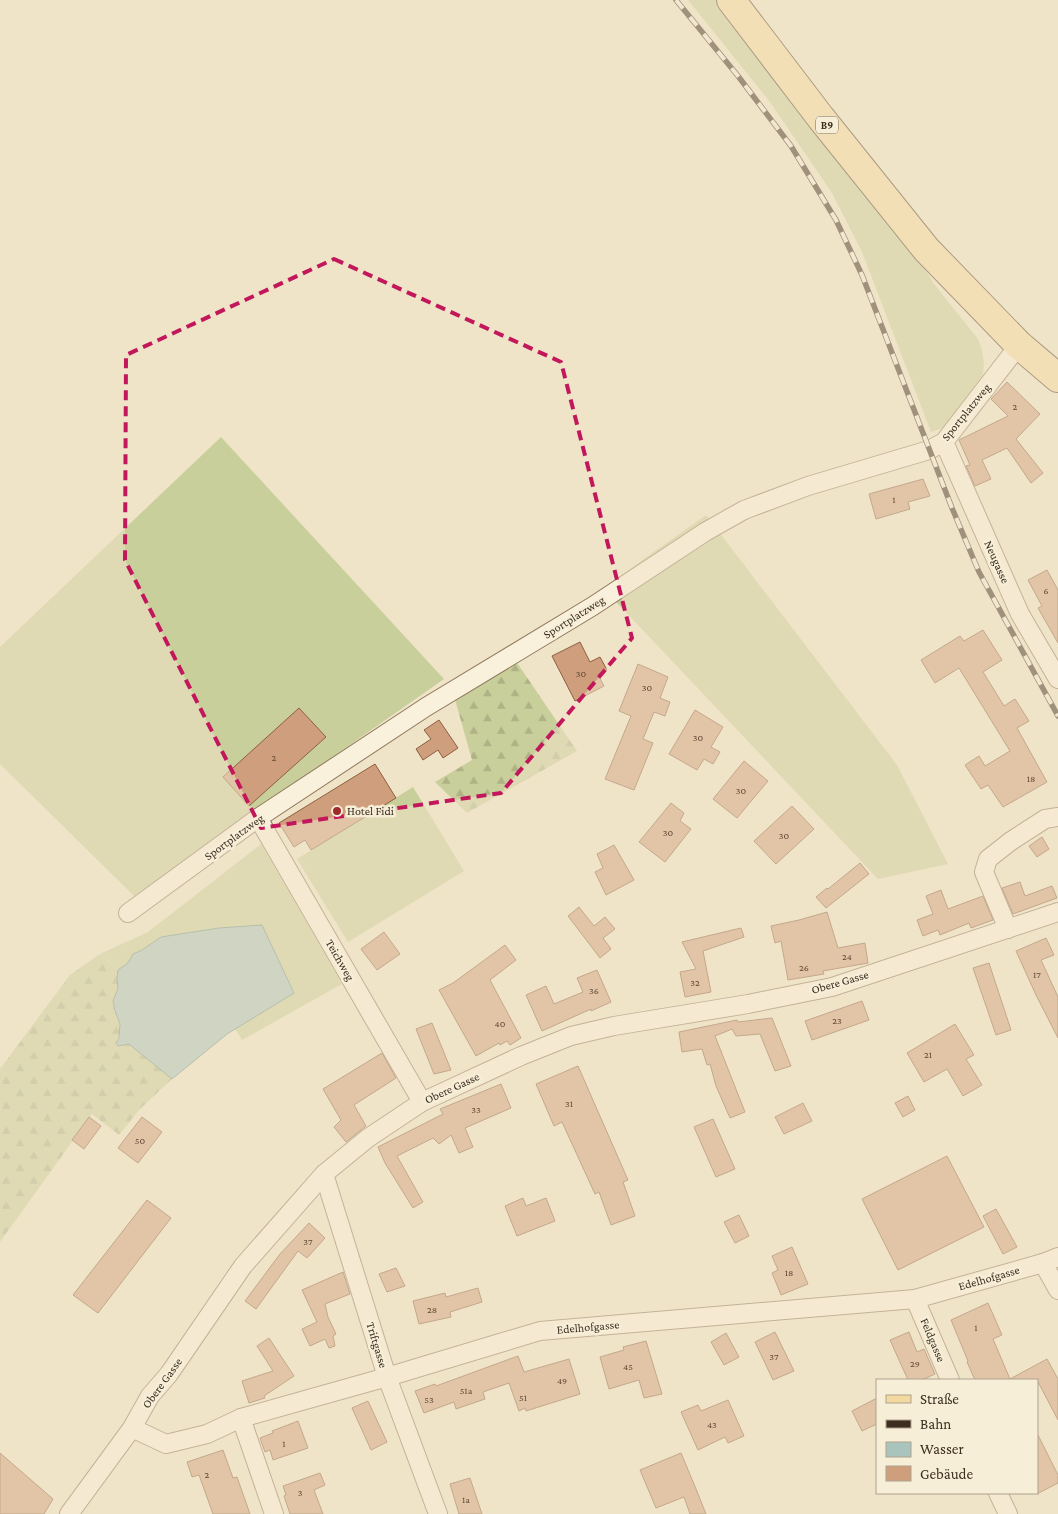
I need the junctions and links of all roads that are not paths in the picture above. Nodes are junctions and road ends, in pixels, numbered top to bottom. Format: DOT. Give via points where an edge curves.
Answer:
graph roads {
  1 [pos="731,0"];
  2 [pos="1019,345"];
  3 [pos="1058,378"];
  4 [pos="944,442"];
  5 [pos="1058,679"];
  6 [pos="1058,817"];
  7 [pos="258,818"];
  8 [pos="1058,912"];
  9 [pos="128,914"];
  10 [pos="1008,929"];
  11 [pos="422,1102"];
  12 [pos="324,1174"];
  13 [pos="1050,1260"];
  14 [pos="1058,1290"];
  15 [pos="915,1299"];
  16 [pos="387,1377"];
  17 [pos="950,1379"];
  18 [pos="241,1418"];
  19 [pos="132,1428"];
  20 [pos="998,1494"];
  21 [pos="69,1514"];
  22 [pos="274,1514"];
  23 [pos="438,1514"];
  24 [pos="1008,1514"];
  1 -- 2 [label="main road, B9" via="926,249"];
  2 -- 3 [label="main road, B9"];
  2 -- 4 [label="street, Sportplatzweg"];
  4 -- 5 [label="street, Neugasse" via="1020,614"];
  4 -- 7 [label="street, Sportplatzweg" via="929,450 808,486 744,510 426,707"];
  6 -- 10 [label="street" via="1045,819 988,859 984,872"];
  7 -- 9 [label="street, Sportplatzweg"];
  7 -- 11 [label="street, Teichweg"];
  8 -- 10 [label="street, Obere Gasse"];
  10 -- 11 [label="street, Obere Gasse" via="832,987 571,1036"];
  11 -- 12 [label="street, Obere Gasse" via="368,1138"];
  12 -- 16 [label="street, Triftgasse"];
  12 -- 19 [label="street, Obere Gasse" via="243,1266 169,1374 150,1396"];
  13 -- 14 [label="street"];
  13 -- 15 [label="street, Edelhofgasse"];
  15 -- 16 [label="street, Edelhofgasse" via="540,1331"];
  15 -- 17 [label="street, Feldgasse"];
  16 -- 18 [label="street, Edelhofgasse"];
  16 -- 23 [label="street, Triftgasse"];
  18 -- 19 [label="street, Edelhofgasse" via="207,1434 166,1444"];
  18 -- 22 [label="street"];
  19 -- 21 [label="street, Obere Gasse"];
  20 -- 24 [label="street"];
}
